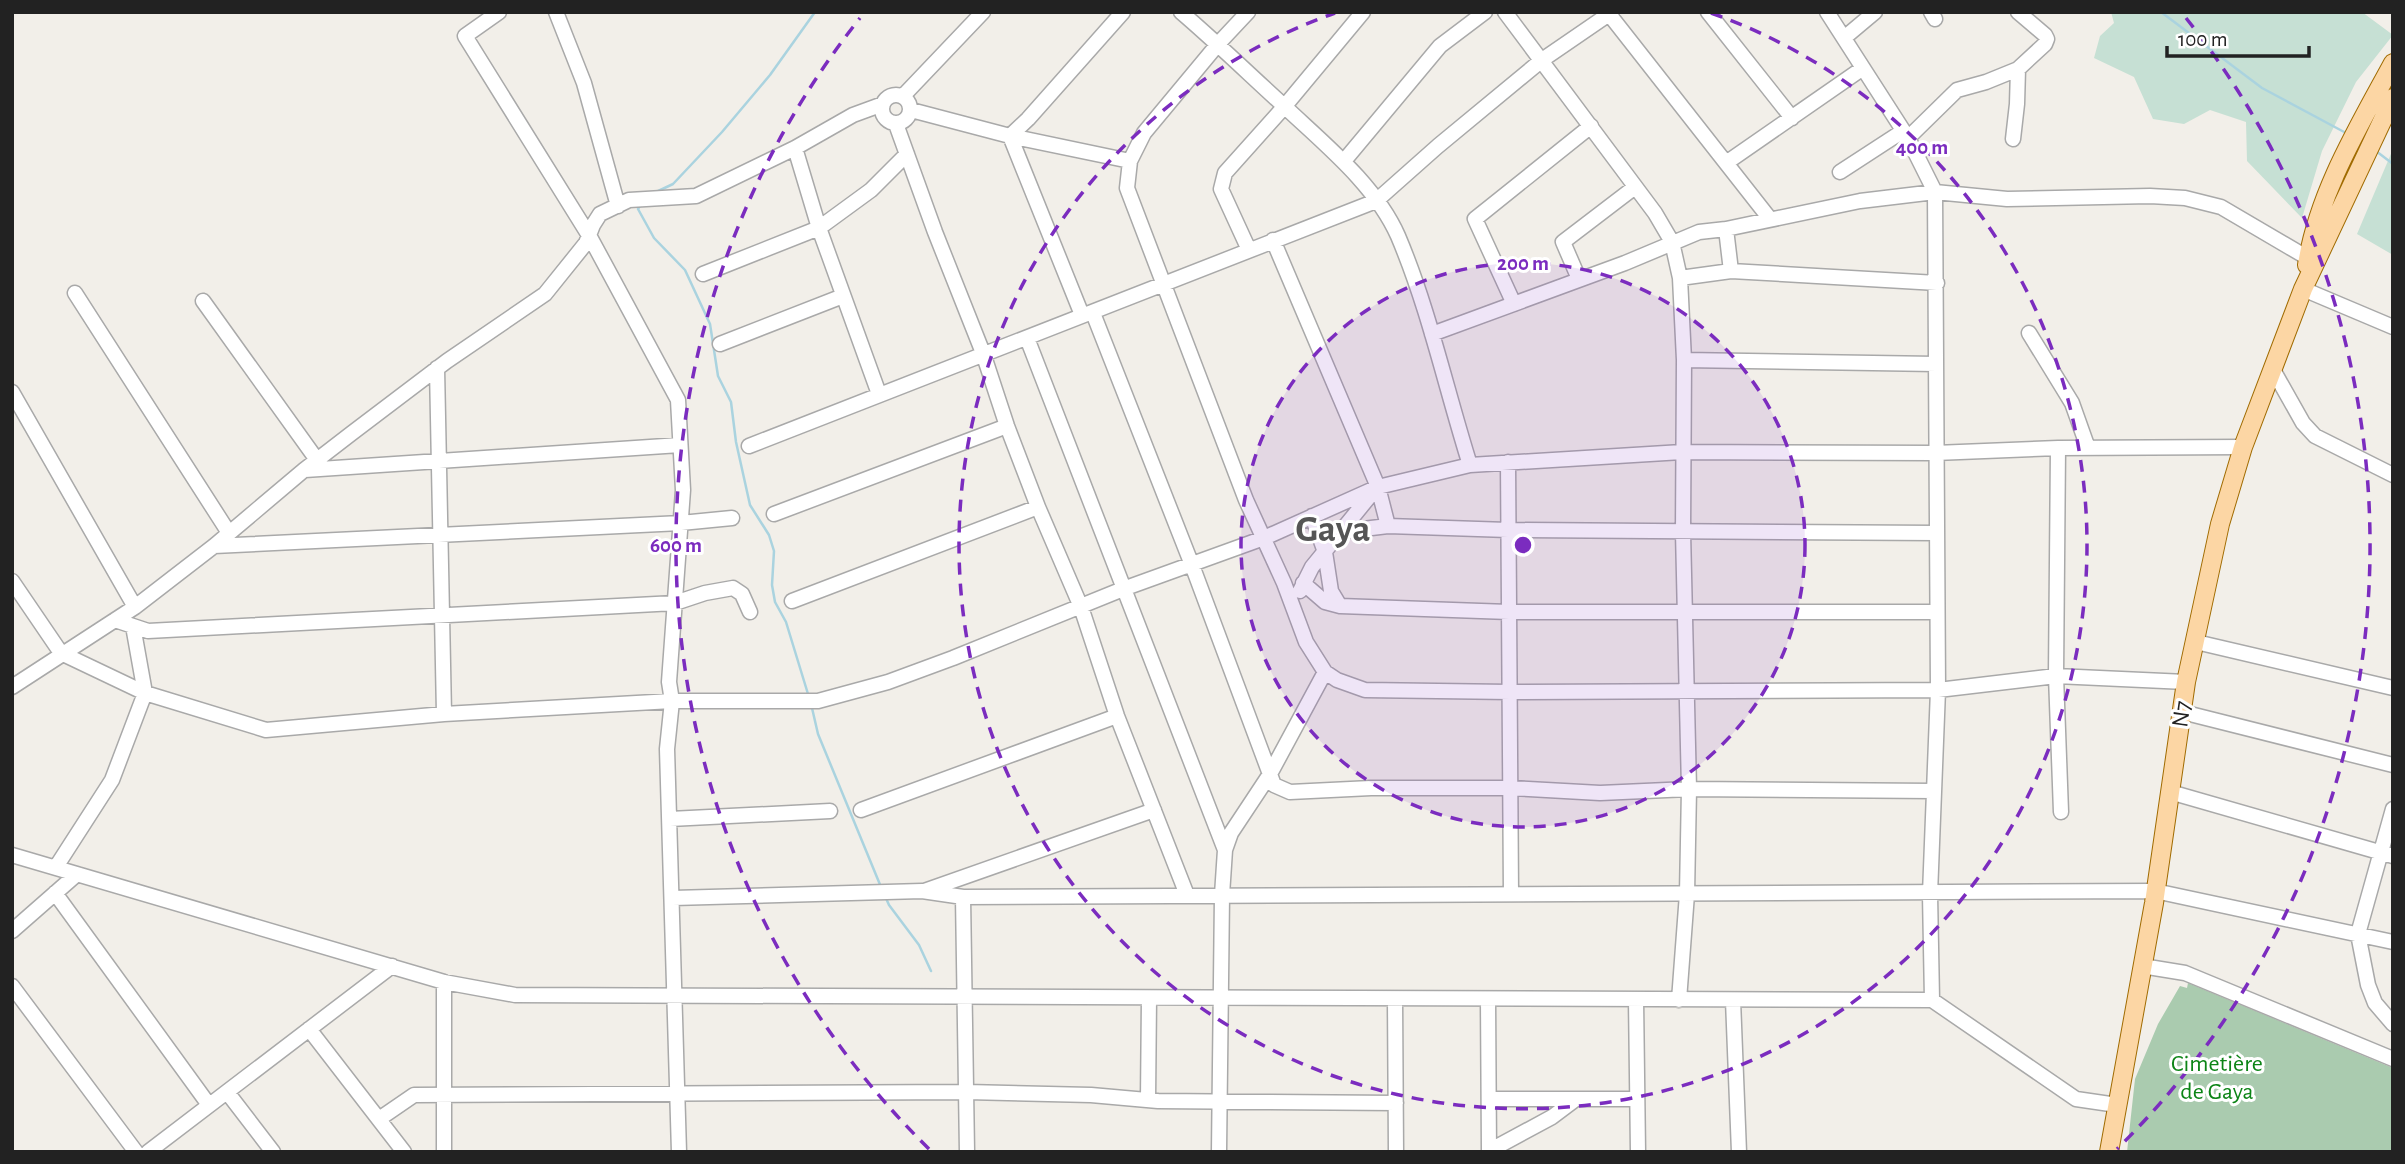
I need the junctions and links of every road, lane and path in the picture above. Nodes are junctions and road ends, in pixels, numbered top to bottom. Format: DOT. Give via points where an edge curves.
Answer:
graph roads {
  1 [pos="499,12"];
  2 [pos="556,12"];
  3 [pos="984,12"];
  4 [pos="1123,12"];
  5 [pos="1181,12"];
  6 [pos="1248,12"];
  7 [pos="1363,12"];
  8 [pos="1485,12"];
  9 [pos="1505,12"];
  10 [pos="1708,12"];
  11 [pos="1827,12"];
  12 [pos="1875,12"];
  13 [pos="2018,12"];
  14 [pos="1610,13"];
  15 [pos="1844,38"];
  16 [pos="1218,44"];
  17 [pos="1542,60"];
  18 [pos="2393,63"];
  19 [pos="1863,68"];
  20 [pos="2018,69"];
  21 [pos="903,96"];
  22 [pos="2393,98"];
  23 [pos="883,104"];
  24 [pos="1284,107"];
  25 [pos="911,110"];
  26 [pos="1792,118"];
  27 [pos="896,124"];
  28 [pos="1591,126"];
  29 [pos="2368,128"];
  30 [pos="1906,134"];
  31 [pos="1010,136"];
  32 [pos="2013,139"];
  33 [pos="795,148"];
  34 [pos="907,154"];
  35 [pos="2354,158"];
  36 [pos="1130,160"];
  37 [pos="1344,161"];
  38 [pos="1726,163"];
  39 [pos="1840,172"];
  40 [pos="1635,187"];
  41 [pos="1935,192"];
  42 [pos="1376,201"];
  43 [pos="618,206"];
  44 [pos="1770,219"];
  45 [pos="818,228"];
  46 [pos="1726,229"];
  47 [pos="590,237"];
  48 [pos="1273,240"];
  49 [pos="1672,242"];
  50 [pos="1249,250"];
  51 [pos="2308,258"];
  52 [pos="1731,271"];
  53 [pos="703,274"];
  54 [pos="1680,278"];
  55 [pos="1579,279"];
  56 [pos="1163,283"];
  57 [pos="1937,283"];
  58 [pos="2303,289"];
  59 [pos="75,293"];
  60 [pos="843,296"];
  61 [pos="203,301"];
  62 [pos="1514,304"];
  63 [pos="1088,314"];
  64 [pos="2393,327"];
  65 [pos="2029,333"];
  66 [pos="1432,334"];
  67 [pos="1027,338"];
  68 [pos="720,344"];
  69 [pos="983,353"];
  70 [pos="1684,360"];
  71 [pos="1936,364"];
  72 [pos="437,368"];
  73 [pos="2272,368"];
  74 [pos="12,392"];
  75 [pos="879,394"];
  76 [pos="1007,426"];
  77 [pos="681,445"];
  78 [pos="749,446"];
  79 [pos="2243,447"];
  80 [pos="2058,448"];
  81 [pos="2088,448"];
  82 [pos="1682,452"];
  83 [pos="1935,453"];
  84 [pos="317,460"];
  85 [pos="439,461"];
  86 [pos="1508,462"];
  87 [pos="1470,465"];
  88 [pos="304,470"];
  89 [pos="2393,475"];
  90 [pos="1378,487"];
  91 [pos="1038,507"];
  92 [pos="774,514"];
  93 [pos="1312,516"];
  94 [pos="732,518"];
  95 [pos="681,523"];
  96 [pos="1388,526"];
  97 [pos="1508,530"];
  98 [pos="1338,532"];
  99 [pos="1682,532"];
  100 [pos="229,533"];
  101 [pos="1936,533"];
  102 [pos="441,535"];
  103 [pos="1264,538"];
  104 [pos="214,546"];
  105 [pos="1325,552"];
  106 [pos="1192,565"];
  107 [pos="12,581"];
  108 [pos="1303,583"];
  109 [pos="1123,589"];
  110 [pos="792,601"];
  111 [pos="675,603"];
  112 [pos="1340,606"];
  113 [pos="135,607"];
  114 [pos="1081,607"];
  115 [pos="1294,609"];
  116 [pos="750,612"];
  117 [pos="1509,612"];
  118 [pos="1937,612"];
  119 [pos="1684,614"];
  120 [pos="442,615"];
  121 [pos="115,620"];
  122 [pos="133,626"];
  123 [pos="2196,642"];
  124 [pos="61,653"];
  125 [pos="1325,672"];
  126 [pos="2056,676"];
  127 [pos="2186,682"];
  128 [pos="12,687"];
  129 [pos="2393,688"];
  130 [pos="1938,690"];
  131 [pos="1686,691"];
  132 [pos="1510,692"];
  133 [pos="145,693"];
  134 [pos="672,701"];
  135 [pos="2182,712"];
  136 [pos="444,714"];
  137 [pos="1117,716"];
  138 [pos="2393,765"];
  139 [pos="1270,774"];
  140 [pos="1511,788"];
  141 [pos="1689,789"];
  142 [pos="1934,791"];
  143 [pos="2170,792"];
  144 [pos="2393,809"];
  145 [pos="861,810"];
  146 [pos="1154,810"];
  147 [pos="830,811"];
  148 [pos="2061,812"];
  149 [pos="670,819"];
  150 [pos="1225,850"];
  151 [pos="2387,854"];
  152 [pos="12,855"];
  153 [pos="56,867"];
  154 [pos="77,874"];
  155 [pos="922,891"];
  156 [pos="2155,891"];
  157 [pos="55,893"];
  158 [pos="1511,894"];
  159 [pos="1687,894"];
  160 [pos="1930,894"];
  161 [pos="1187,895"];
  162 [pos="1222,895"];
  163 [pos="963,897"];
  164 [pos="673,898"];
  165 [pos="12,931"];
  166 [pos="2358,934"];
  167 [pos="2393,942"];
  168 [pos="2142,966"];
  169 [pos="393,967"];
  170 [pos="444,982"];
  171 [pos="12,986"];
  172 [pos="675,996"];
  173 [pos="965,997"];
  174 [pos="1149,998"];
  175 [pos="1221,998"];
  176 [pos="1395,999"];
  177 [pos="1488,999"];
  178 [pos="1636,999"];
  179 [pos="1679,1000"];
  180 [pos="1733,1000"];
  181 [pos="1932,1000"];
  182 [pos="2393,1024"];
  183 [pos="309,1029"];
  184 [pos="2393,1059"];
  185 [pos="227,1092"];
  186 [pos="967,1092"];
  187 [pos="677,1094"];
  188 [pos="444,1095"];
  189 [pos="1489,1099"];
  190 [pos="1576,1099"];
  191 [pos="1637,1099"];
  192 [pos="1148,1100"];
  193 [pos="1220,1101"];
  194 [pos="1396,1103"];
  195 [pos="209,1105"];
  196 [pos="2117,1105"];
  197 [pos="379,1119"];
  198 [pos="1489,1151"];
  199 [pos="136,1152"];
  200 [pos="148,1152"];
  201 [pos="273,1152"];
  202 [pos="404,1152"];
  203 [pos="443,1152"];
  204 [pos="679,1152"];
  205 [pos="967,1152"];
  206 [pos="1219,1152"];
  207 [pos="1396,1152"];
  208 [pos="1638,1152"];
  209 [pos="1738,1152"];
  210 [pos="2109,1152"];
  1 -- 47 [label="street" via="465,36"];
  2 -- 43 [label="street" via="584,83"];
  3 -- 21 [label="street"];
  4 -- 31 [label="street"];
  5 -- 16 [label="street"];
  6 -- 16 [label="street"];
  7 -- 24 [label="street"];
  8 -- 37 [label="street" via="1440,46"];
  9 -- 17 [label="street"];
  10 -- 26 [label="street"];
  11 -- 15 [label="street"];
  12 -- 15 [label="street"];
  13 -- 20 [label="street" via="2047,39"];
  14 -- 17 [label="street"];
  14 -- 38 [label="street"];
  15 -- 19 [label="street"];
  16 -- 24 [label="street"];
  16 -- 36 [label="street" via="1143,133"];
  17 -- 28 [label="street"];
  17 -- 42 [label="street"];
  18 -- 29 [label="main road"];
  19 -- 26 [label="street"];
  19 -- 30 [label="street"];
  20 -- 30 [label="street" via="1957,90"];
  20 -- 32 [label="street"];
  21 -- 23 [label="street" via="889,96"];
  21 -- 25 [label="street"];
  22 -- 29 [label="main road"];
  23 -- 27 [label="street" via="884,117"];
  23 -- 33 [label="street" via="853,115"];
  24 -- 37 [label="street"];
  24 -- 50 [label="street" via="1225,173 1222,189"];
  25 -- 27 [label="street" via="908,118"];
  25 -- 31 [label="street"];
  26 -- 38 [label="street"];
  27 -- 34 [label="street"];
  28 -- 40 [label="street"];
  28 -- 62 [label="street" via="1475,219"];
  29 -- 35 [label="main road"];
  30 -- 39 [label="street"];
  30 -- 41 [label="street"];
  31 -- 36 [label="street"];
  31 -- 63 [label="street"];
  33 -- 43 [label="street" via="696,196 629,200"];
  33 -- 45 [label="street"];
  34 -- 45 [label="street" via="872,190"];
  34 -- 69 [label="street"];
  35 -- 51 [label="main road" via="2321,209"];
  35 -- 58 [label="main road"];
  36 -- 56 [label="street" via="1127,188"];
  37 -- 42 [label="street"];
  38 -- 44 [label="street"];
  40 -- 49 [label="street"];
  40 -- 55 [label="street" via="1563,242"];
  41 -- 44 [label="street"];
  41 -- 51 [label="street" via="2007,198 2185,198 2221,207"];
  41 -- 57 [label="street"];
  42 -- 48 [label="street"];
  42 -- 66 [label="street" via="1397,234"];
  43 -- 47 [label="street" via="600,214"];
  44 -- 46 [label="street"];
  45 -- 53 [label="street"];
  45 -- 60 [label="street"];
  46 -- 49 [label="street"];
  46 -- 52 [label="street"];
  47 -- 72 [label="street" via="545,294"];
  47 -- 77 [label="street" via="675,391"];
  48 -- 50 [label="street"];
  48 -- 90 [label="street"];
  49 -- 54 [label="street"];
  49 -- 55 [label="street"];
  50 -- 56 [label="street"];
  51 -- 58 [label="main road"];
  52 -- 54 [label="street"];
  52 -- 57 [label="street"];
  54 -- 70 [label="street"];
  55 -- 62 [label="street"];
  56 -- 63 [label="street"];
  56 -- 103 [label="street"];
  57 -- 71 [label="street"];
  58 -- 64 [label="street"];
  58 -- 73 [label="main road, N7"];
  59 -- 100 [label="street"];
  60 -- 68 [label="street"];
  60 -- 75 [label="street"];
  61 -- 84 [label="street"];
  62 -- 66 [label="street"];
  63 -- 67 [label="street"];
  63 -- 106 [label="street"];
  65 -- 81 [label="street" via="2072,403"];
  66 -- 87 [label="street"];
  67 -- 69 [label="street"];
  67 -- 109 [label="street"];
  69 -- 75 [label="street"];
  69 -- 76 [label="street"];
  70 -- 71 [label="street"];
  70 -- 82 [label="street"];
  71 -- 83 [label="street"];
  72 -- 84 [label="street"];
  72 -- 85 [label="street"];
  73 -- 79 [label="main road, N7"];
  73 -- 89 [label="street" via="2315,436"];
  74 -- 113 [label="street"];
  75 -- 78 [label="street"];
  76 -- 91 [label="street"];
  76 -- 92 [label="street"];
  77 -- 85 [label="street"];
  77 -- 95 [label="street"];
  79 -- 81 [label="street"];
  79 -- 123 [label="main road, N7" via="2220,524"];
  80 -- 81 [label="street"];
  80 -- 83 [label="street"];
  80 -- 126 [label="street"];
  82 -- 83 [label="street"];
  82 -- 86 [label="street"];
  82 -- 99 [label="street"];
  83 -- 101 [label="street"];
  84 -- 88 [label="street"];
  85 -- 88 [label="street"];
  85 -- 102 [label="street"];
  86 -- 87 [label="street"];
  86 -- 97 [label="street"];
  87 -- 90 [label="street"];
  88 -- 100 [label="street"];
  90 -- 93 [label="street"];
  90 -- 96 [label="street"];
  90 -- 98 [label="street"];
  91 -- 110 [label="street"];
  91 -- 114 [label="street"];
  93 -- 103 [label="street"];
  93 -- 105 [label="street"];
  94 -- 95 [label="street"];
  95 -- 102 [label="street"];
  95 -- 111 [label="street"];
  96 -- 97 [label="street"];
  96 -- 98 [label="street"];
  97 -- 99 [label="street"];
  97 -- 117 [label="street"];
  98 -- 105 [label="street"];
  99 -- 101 [label="street"];
  99 -- 119 [label="street"];
  100 -- 104 [label="street"];
  101 -- 118 [label="street"];
  102 -- 104 [label="street"];
  102 -- 120 [label="street"];
  103 -- 106 [label="street"];
  103 -- 115 [label="street"];
  104 -- 113 [label="street"];
  105 -- 108 [label="street"];
  105 -- 112 [label="street" via="1331,592"];
  106 -- 109 [label="street"];
  106 -- 139 [label="street"];
  107 -- 124 [label="street"];
  108 -- 112 [label="street" via="1325,603"];
  108 -- 115 [label="street"];
  109 -- 114 [label="street"];
  109 -- 150 [label="street"];
  111 -- 116 [label="street" via="733,588 742,594"];
  111 -- 120 [label="street"];
  111 -- 134 [label="street"];
  112 -- 117 [label="street"];
  113 -- 121 [label="street"];
  114 -- 134 [label="street" via="888,682 818,701"];
  114 -- 137 [label="street"];
  115 -- 125 [label="street" via="1306,642"];
  117 -- 119 [label="street"];
  117 -- 132 [label="street"];
  118 -- 119 [label="street"];
  118 -- 130 [label="street"];
  119 -- 131 [label="street"];
  120 -- 122 [label="street" via="148,631"];
  120 -- 136 [label="street"];
  121 -- 122 [label="street"];
  121 -- 124 [label="street"];
  122 -- 133 [label="street"];
  123 -- 127 [label="main road, N7"];
  123 -- 129 [label="street"];
  124 -- 128 [label="street"];
  124 -- 133 [label="street"];
  125 -- 132 [label="street" via="1365,690"];
  125 -- 139 [label="street"];
  126 -- 127 [label="street"];
  126 -- 130 [label="street"];
  126 -- 148 [label="street"];
  127 -- 135 [label="main road, N7"];
  130 -- 131 [label="street"];
  130 -- 142 [label="street"];
  131 -- 132 [label="street"];
  131 -- 141 [label="street"];
  132 -- 140 [label="street"];
  133 -- 136 [label="street" via="266,730"];
  133 -- 153 [label="street" via="112,780"];
  134 -- 136 [label="street"];
  134 -- 149 [label="street" via="667,749"];
  135 -- 138 [label="street"];
  135 -- 143 [label="main road, N7"];
  137 -- 145 [label="street"];
  137 -- 146 [label="street"];
  139 -- 140 [label="street" via="1274,785 1290,792"];
  139 -- 150 [label="street"];
  140 -- 141 [label="street" via="1600,793"];
  140 -- 158 [label="street"];
  141 -- 142 [label="street"];
  141 -- 159 [label="street"];
  142 -- 160 [label="street"];
  143 -- 151 [label="street"];
  143 -- 156 [label="main road, N7"];
  144 -- 151 [label="street"];
  146 -- 155 [label="street"];
  146 -- 161 [label="street"];
  147 -- 149 [label="street"];
  149 -- 164 [label="street"];
  150 -- 162 [label="street"];
  151 -- 166 [label="street"];
  152 -- 153 [label="street"];
  153 -- 154 [label="street"];
  154 -- 157 [label="street"];
  154 -- 169 [label="street"];
  155 -- 163 [label="street"];
  155 -- 164 [label="street"];
  156 -- 160 [label="street"];
  156 -- 166 [label="street"];
  156 -- 168 [label="main road, N7"];
  157 -- 165 [label="street"];
  157 -- 195 [label="street"];
  158 -- 159 [label="street"];
  158 -- 162 [label="street"];
  159 -- 160 [label="street"];
  159 -- 179 [label="street"];
  160 -- 181 [label="street"];
  161 -- 162 [label="street"];
  161 -- 163 [label="street"];
  162 -- 175 [label="street"];
  163 -- 173 [label="street"];
  164 -- 172 [label="street"];
  166 -- 167 [label="street"];
  166 -- 182 [label="street" via="2375,1003"];
  168 -- 184 [label="street" via="2185,973"];
  168 -- 196 [label="main road, N7"];
  169 -- 170 [label="street"];
  169 -- 183 [label="street"];
  170 -- 172 [label="street" via="515,995"];
  170 -- 188 [label="street"];
  171 -- 199 [label="street"];
  172 -- 173 [label="street"];
  172 -- 187 [label="street"];
  173 -- 174 [label="street"];
  173 -- 186 [label="street"];
  174 -- 175 [label="street"];
  174 -- 192 [label="street"];
  175 -- 176 [label="street"];
  175 -- 193 [label="street"];
  176 -- 177 [label="street"];
  176 -- 194 [label="street"];
  177 -- 178 [label="street"];
  177 -- 189 [label="street"];
  178 -- 179 [label="street"];
  178 -- 191 [label="street"];
  179 -- 180 [label="street"];
  180 -- 181 [label="street"];
  180 -- 209 [label="street"];
  181 -- 196 [label="street" via="2076,1099"];
  183 -- 185 [label="street"];
  183 -- 197 [label="street"];
  185 -- 195 [label="street"];
  185 -- 201 [label="street"];
  186 -- 187 [label="street"];
  186 -- 192 [label="street"];
  186 -- 205 [label="street"];
  187 -- 188 [label="street"];
  187 -- 204 [label="street"];
  188 -- 197 [label="street" via="414,1095"];
  188 -- 203 [label="street"];
  189 -- 190 [label="street"];
  189 -- 198 [label="street"];
  190 -- 191 [label="street"];
  190 -- 198 [label="street"];
  191 -- 208 [label="street"];
  192 -- 193 [label="street"];
  193 -- 194 [label="street"];
  193 -- 206 [label="street"];
  194 -- 207 [label="street"];
  195 -- 200 [label="street"];
  196 -- 210 [label="main road, N7"];
  197 -- 202 [label="street"];
}
